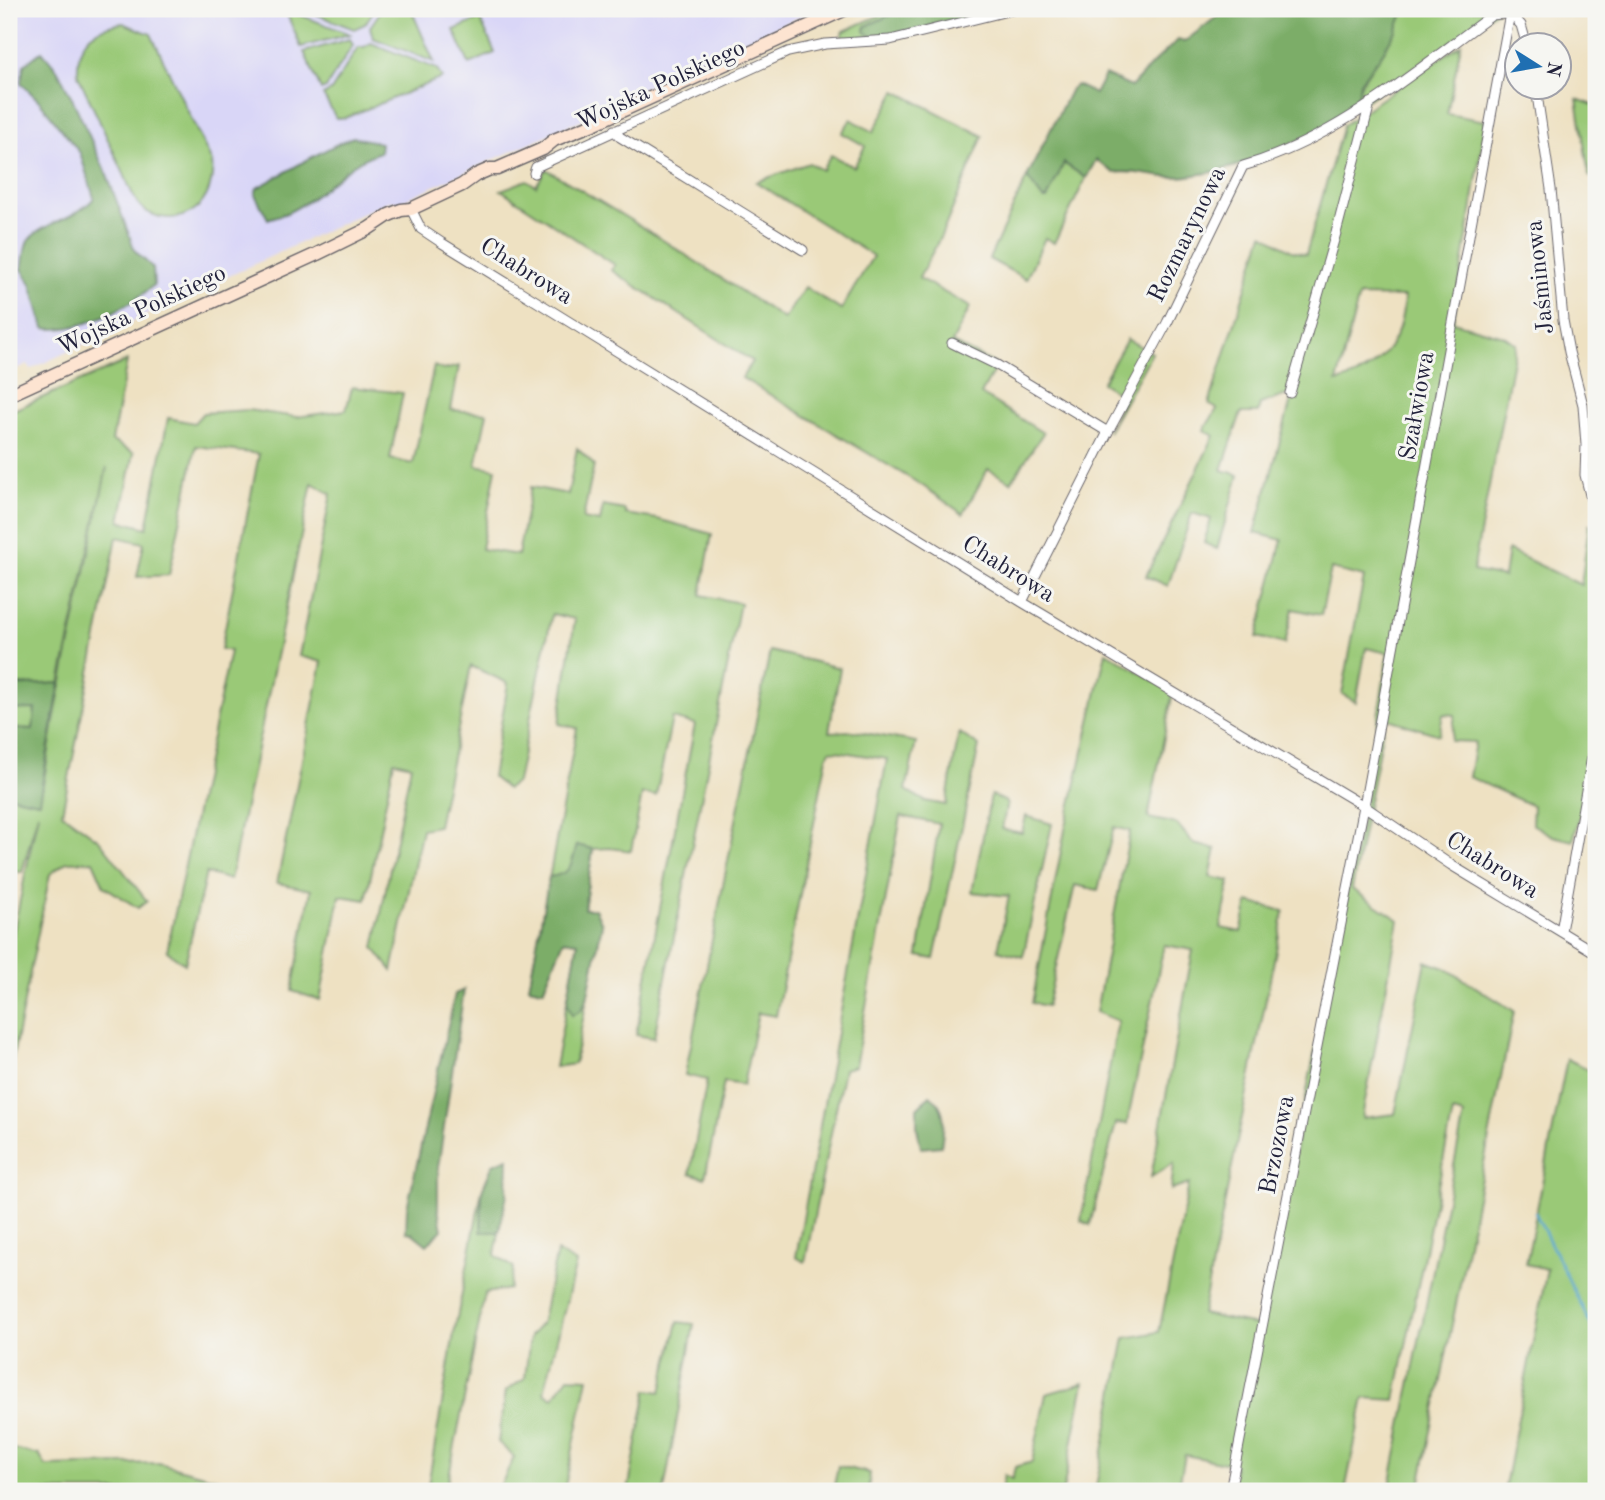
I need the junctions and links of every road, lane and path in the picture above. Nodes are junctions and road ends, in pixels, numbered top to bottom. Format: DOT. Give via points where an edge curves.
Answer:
graph roads {
  1 [pos="846,9"];
  2 [pos="1016,9"];
  3 [pos="1512,11"];
  4 [pos="1523,32"];
  5 [pos="1538,102"];
  6 [pos="1370,103"];
  7 [pos="614,130"];
  8 [pos="534,173"];
  9 [pos="411,209"];
  10 [pos="803,250"];
  11 [pos="952,343"];
  12 [pos="1290,393"];
  13 [pos="9,395"];
  14 [pos="1108,432"];
  15 [pos="1592,503"];
  16 [pos="1022,602"];
  17 [pos="1596,734"];
  18 [pos="1364,807"];
  19 [pos="1561,931"];
  20 [pos="1596,953"];
  21 [pos="1230,1491"];
  1 -- 9 [label="main road, Wojska Polskiego" via="554,140 543,149 476,175 463,186"];
  2 -- 7 [label="street, Wojska Polskiego" via="890,40 798,49"];
  3 -- 4 [label="street"];
  3 -- 6 [label="street, Rozmarynowa" via="1492,15"];
  3 -- 18 [label="street, Szałwiowa"];
  5 -- 15 [label="street, Jaśminowa" via="1563,320 1583,405 1585,475"];
  6 -- 12 [label="street"];
  6 -- 14 [label="street, Rozmarynowa" via="1312,137 1243,166"];
  7 -- 8 [label="street, Wojska Polskiego" via="536,167"];
  7 -- 10 [label="street"];
  9 -- 13 [label="main road, Wojska Polskiego" via="386,216 368,229"];
  9 -- 16 [label="street, Chabrowa" via="421,229 442,243"];
  11 -- 14 [label="street"];
  14 -- 16 [label="street, Rozmarynowa"];
  16 -- 18 [label="street, Chabrowa"];
  17 -- 19 [label="street"];
  18 -- 19 [label="street, Chabrowa"];
  18 -- 21 [label="street, Brzozowa"];
  19 -- 20 [label="street, Chabrowa"];
}
